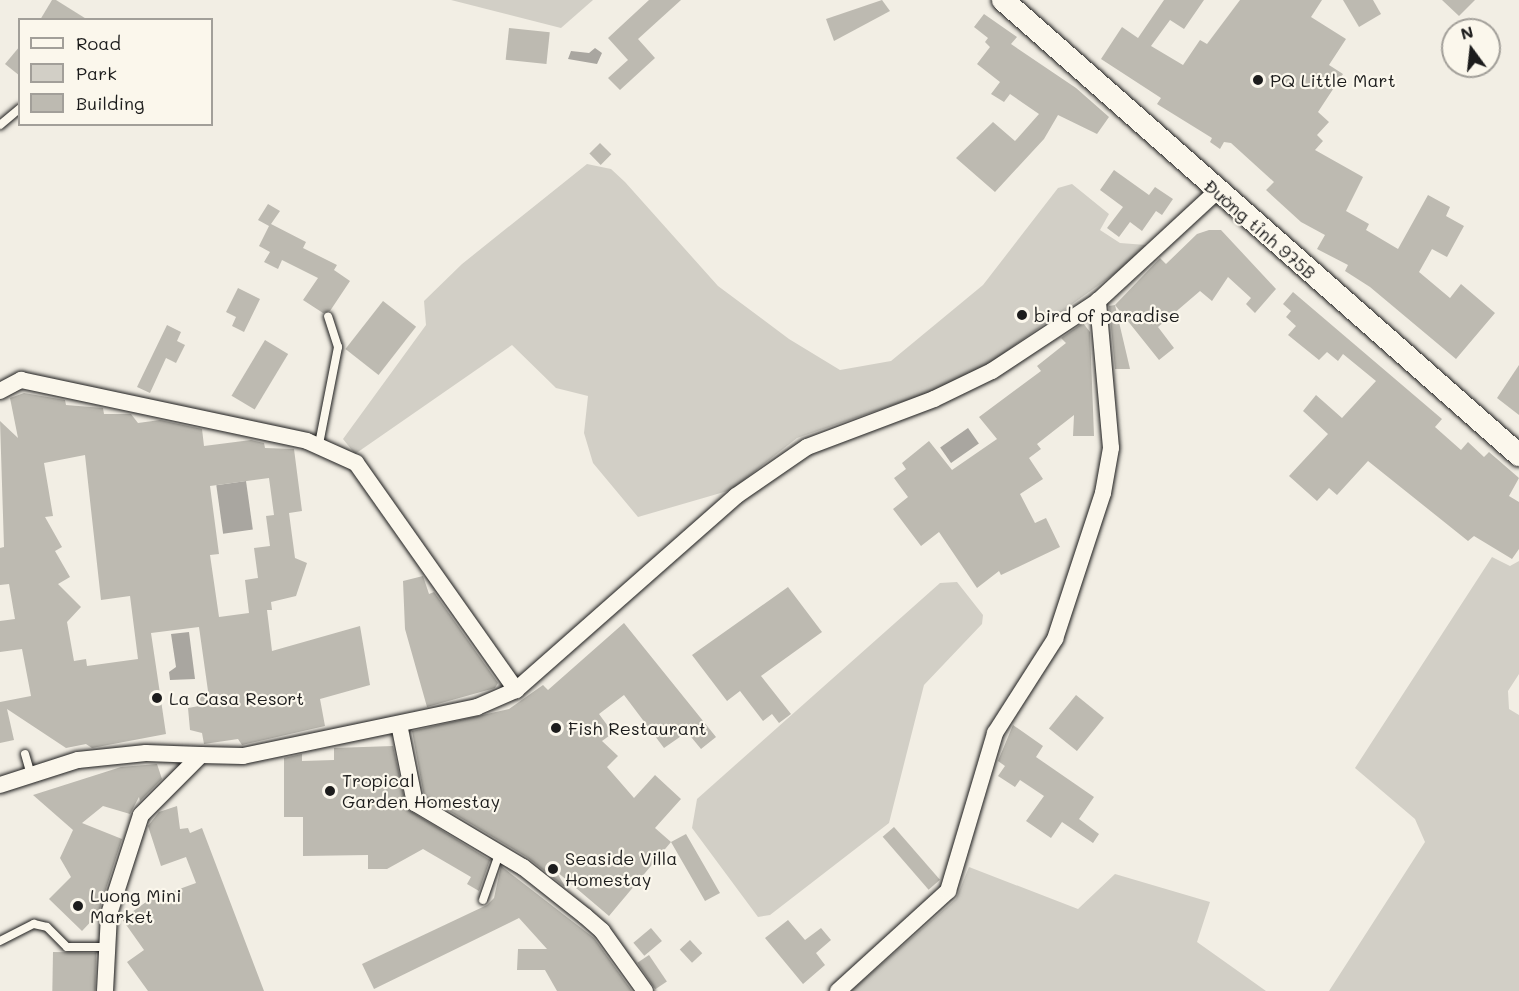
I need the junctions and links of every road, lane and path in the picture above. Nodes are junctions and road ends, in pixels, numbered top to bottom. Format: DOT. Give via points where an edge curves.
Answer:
graph roads {
  1 [pos="1003,0"];
  2 [pos="18,110"];
  3 [pos="0,125"];
  4 [pos="1217,191"];
  5 [pos="1098,301"];
  6 [pos="328,317"];
  7 [pos="0,374"];
  8 [pos="21,380"];
  9 [pos="0,391"];
  10 [pos="319,444"];
  11 [pos="1519,455"];
  12 [pos="516,690"];
  13 [pos="399,724"];
  14 [pos="25,754"];
  15 [pos="201,755"];
  16 [pos="31,775"];
  17 [pos="0,785"];
  18 [pos="499,854"];
  19 [pos="483,900"];
  20 [pos="0,941"];
  21 [pos="107,947"];
  22 [pos="105,991"];
  23 [pos="645,991"];
  24 [pos="838,991"];
  1 -- 4 [label="main road, Đường tỉnh 975B"];
  2 -- 3 [label="lane"];
  4 -- 5 [label="street"];
  4 -- 11 [label="main road, Đường tỉnh 975B"];
  5 -- 12 [label="street" via="992,371 798,453 736,496"];
  5 -- 24 [label="street" via="1111,448 1103,493 1055,639 995,733 948,891"];
  6 -- 10 [label="lane" via="338,347"];
  7 -- 8 [label="street"];
  8 -- 9 [label="street"];
  8 -- 10 [label="street"];
  10 -- 12 [label="street" via="356,463"];
  12 -- 13 [label="street" via="477,708"];
  13 -- 15 [label="street" via="243,756"];
  13 -- 18 [label="street" via="415,803"];
  14 -- 16 [label="lane"];
  15 -- 16 [label="street" via="146,753 78,760"];
  15 -- 21 [label="street" via="141,815 109,914"];
  16 -- 17 [label="street"];
  18 -- 19 [label="lane"];
  18 -- 23 [label="street" via="602,931"];
  20 -- 21 [label="lane" via="34,924 47,927 67,947"];
  21 -- 22 [label="street"];
}
